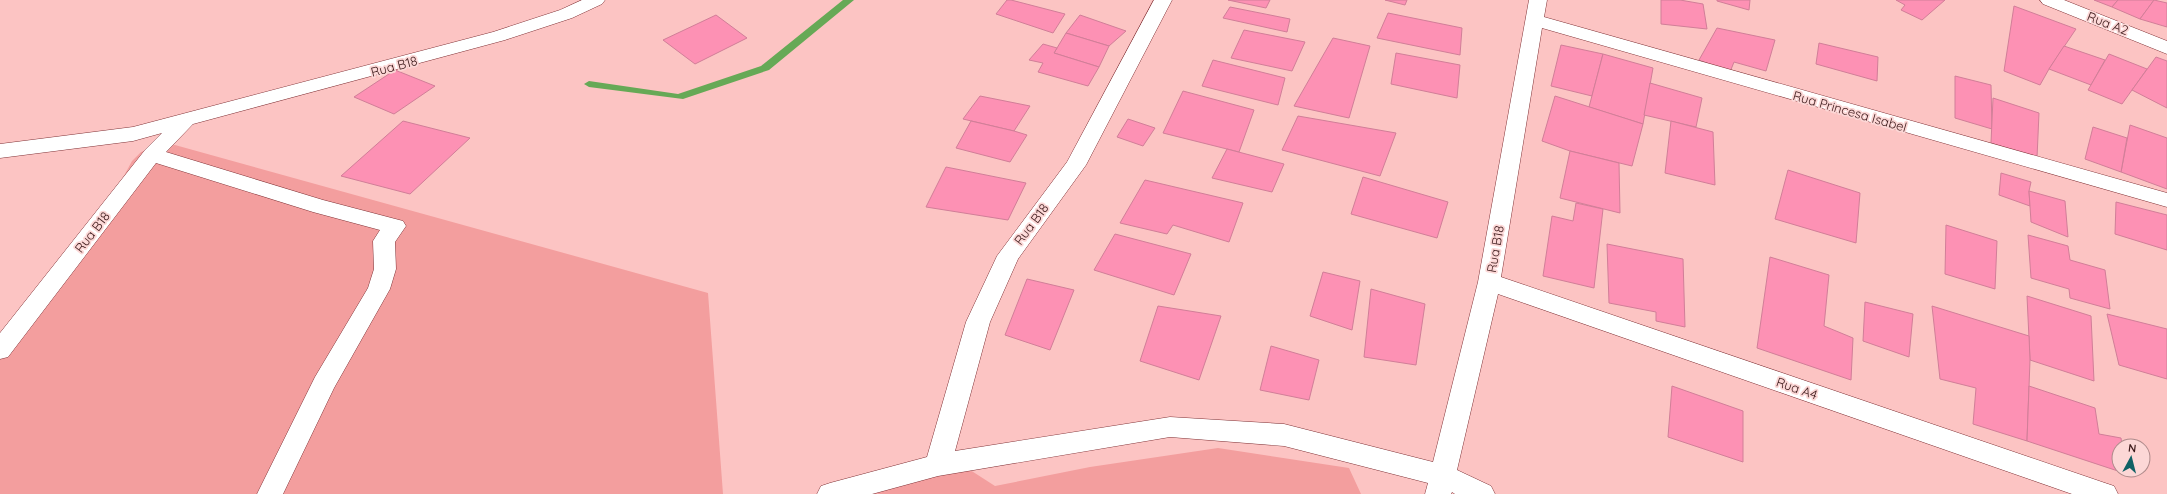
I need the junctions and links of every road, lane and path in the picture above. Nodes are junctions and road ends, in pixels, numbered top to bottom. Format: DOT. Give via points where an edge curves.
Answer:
graph roads {
  1 [pos="596,0"];
  2 [pos="1163,0"];
  3 [pos="2049,0"];
  4 [pos="1536,10"];
  5 [pos="2167,48"];
  6 [pos="187,118"];
  7 [pos="0,151"];
  8 [pos="152,155"];
  9 [pos="2167,200"];
  10 [pos="1489,282"];
  11 [pos="0,350"];
  12 [pos="938,465"];
  13 [pos="1439,484"];
  14 [pos="270,494"];
  15 [pos="830,494"];
  16 [pos="1482,494"];
  17 [pos="2105,494"];
  1 -- 6 [label="street, Rua B18" via="566,14 500,36"];
  2 -- 12 [label="street, Rua B18" via="1076,166 1008,256 978,322"];
  3 -- 5 [label="street, Rua A2"];
  4 -- 9 [label="street, Rua Princesa Isabel"];
  4 -- 10 [label="street, Rua B18"];
  6 -- 7 [label="street, Rua B18" via="133,134"];
  6 -- 8 [label="street, Rua B18"];
  8 -- 11 [label="street, Rua B18"];
  8 -- 14 [label="street" via="322,207 394,226 384,241 385,269 379,289 324,384"];
  10 -- 13 [label="street, Rua B18"];
  10 -- 17 [label="street, Rua A4"];
  12 -- 13 [label="street" via="1170,427 1284,435"];
  12 -- 15 [label="street"];
  13 -- 16 [label="street"];
}
